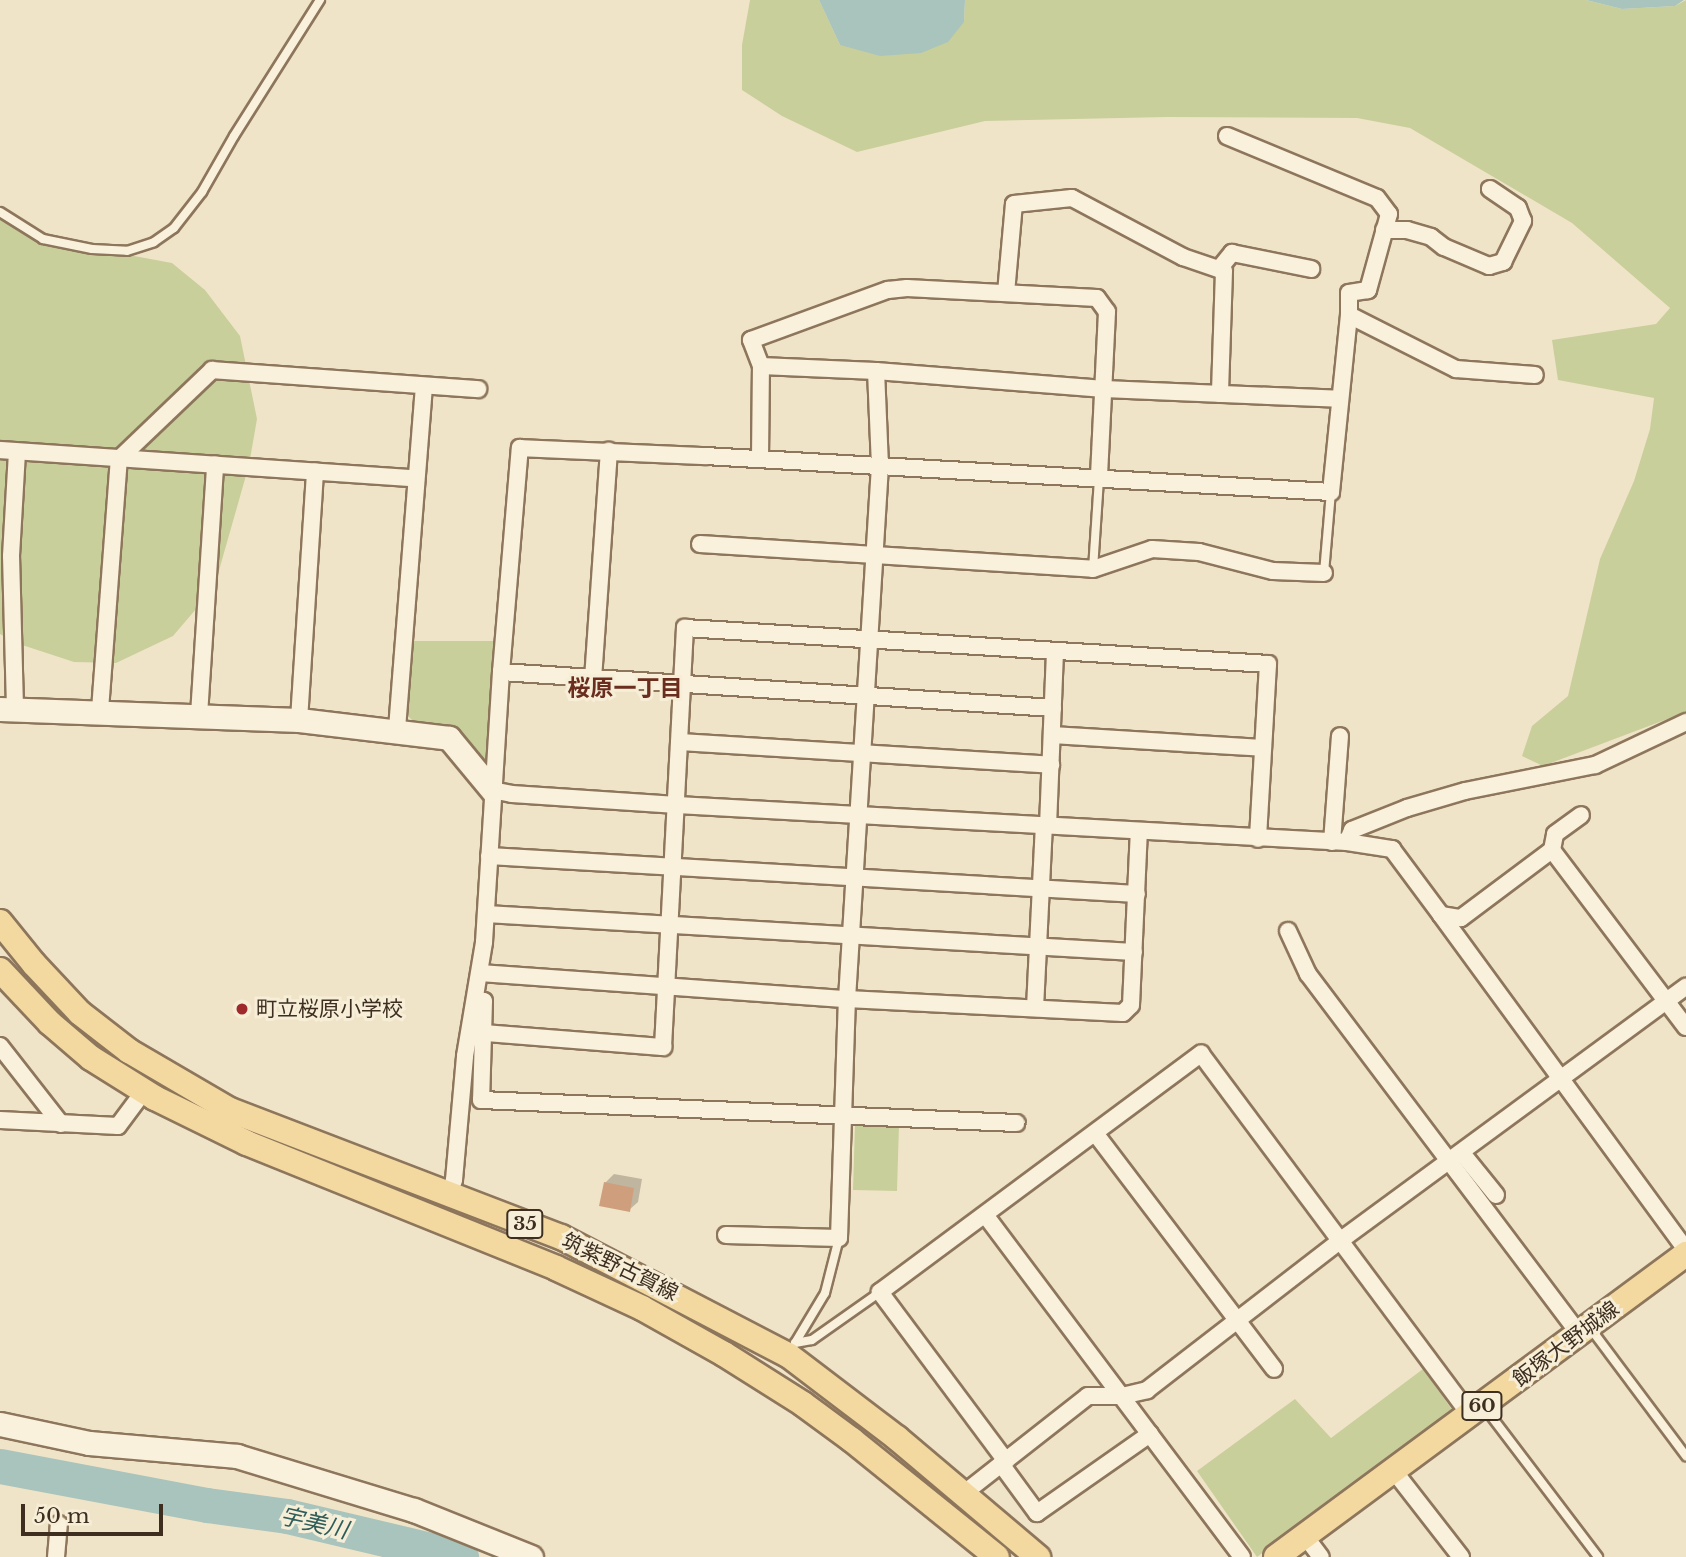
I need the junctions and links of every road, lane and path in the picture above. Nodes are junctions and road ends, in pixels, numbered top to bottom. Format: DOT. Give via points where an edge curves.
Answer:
graph roads {
  1 [pos="320,0"];
  2 [pos="1227,136"];
  3 [pos="1490,190"];
  4 [pos="0,212"];
  5 [pos="1384,230"];
  6 [pos="1219,269"];
  7 [pos="1311,269"];
  8 [pos="1006,293"];
  9 [pos="1349,315"];
  10 [pos="761,366"];
  11 [pos="876,371"];
  12 [pos="1535,376"];
  13 [pos="424,386"];
  14 [pos="478,389"];
  15 [pos="1104,389"];
  16 [pos="1220,394"];
  17 [pos="1339,399"];
  18 [pos="0,450"];
  19 [pos="18,452"];
  20 [pos="609,452"];
  21 [pos="119,459"];
  22 [pos="760,459"];
  23 [pos="215,465"];
  24 [pos="880,466"];
  25 [pos="315,472"];
  26 [pos="416,478"];
  27 [pos="1099,478"];
  28 [pos="1331,492"];
  29 [pos="700,544"];
  30 [pos="874,554"];
  31 [pos="6,556"];
  32 [pos="1093,569"];
  33 [pos="1324,573"];
  34 [pos="868,638"];
  35 [pos="1055,651"];
  36 [pos="501,672"];
  37 [pos="593,678"];
  38 [pos="683,685"];
  39 [pos="864,697"];
  40 [pos="7,708"];
  41 [pos="1053,708"];
  42 [pos="100,710"];
  43 [pos="199,715"];
  44 [pos="299,720"];
  45 [pos="1686,722"];
  46 [pos="397,729"];
  47 [pos="1052,736"];
  48 [pos="1340,736"];
  49 [pos="680,742"];
  50 [pos="1263,748"];
  51 [pos="862,753"];
  52 [pos="1051,765"];
  53 [pos="492,790"];
  54 [pos="677,805"];
  55 [pos="1581,815"];
  56 [pos="858,817"];
  57 [pos="1046,826"];
  58 [pos="1139,832"];
  59 [pos="1258,839"];
  60 [pos="1340,842"];
  61 [pos="1552,850"];
  62 [pos="489,856"];
  63 [pos="673,867"];
  64 [pos="855,878"];
  65 [pos="1040,889"];
  66 [pos="1137,894"];
  67 [pos="486,914"];
  68 [pos="1441,915"];
  69 [pos="0,922"];
  70 [pos="670,925"];
  71 [pos="1288,931"];
  72 [pos="851,935"];
  73 [pos="1037,946"];
  74 [pos="1134,952"];
  75 [pos="0,970"];
  76 [pos="480,973"];
  77 [pos="667,986"];
  78 [pos="1686,986"];
  79 [pos="475,999"];
  80 [pos="847,999"];
  81 [pos="1667,1001"];
  82 [pos="1035,1008"];
  83 [pos="1686,1027"];
  84 [pos="485,1034"];
  85 [pos="0,1046"];
  86 [pos="1560,1080"];
  87 [pos="144,1091"];
  88 [pos="843,1115"];
  89 [pos="0,1120"];
  90 [pos="1017,1123"];
  91 [pos="61,1124"];
  92 [pos="1095,1133"];
  93 [pos="1457,1157"];
  94 [pos="1496,1195"];
  95 [pos="449,1196"];
  96 [pos="986,1216"];
  97 [pos="726,1235"];
  98 [pos="839,1238"];
  99 [pos="1341,1240"];
  100 [pos="1686,1252"];
  101 [pos="880,1292"];
  102 [pos="1237,1320"];
  103 [pos="1585,1331"];
  104 [pos="792,1349"];
  105 [pos="1274,1369"];
  106 [pos="1122,1396"];
  107 [pos="1476,1410"];
  108 [pos="0,1424"];
  109 [pos="1150,1434"];
  110 [pos="1686,1456"];
  111 [pos="1004,1462"];
  112 [pos="1394,1471"];
  113 [pos="963,1494"];
  114 [pos="59,1524"];
  115 [pos="1305,1536"];
  116 [pos="56,1557"];
  117 [pos="531,1557"];
  118 [pos="997,1557"];
  119 [pos="1038,1557"];
  120 [pos="1242,1557"];
  121 [pos="1276,1557"];
  122 [pos="1321,1557"];
  123 [pos="1461,1557"];
  124 [pos="1598,1557"];
  1 -- 4 [label="lane" via="202,192 174,228 154,242 127,251 92,249 43,239"];
  2 -- 5 [label="street" via="1377,198 1389,214"];
  3 -- 5 [label="street" via="1518,208 1523,221 1503,262 1489,266 1431,237"];
  5 -- 9 [label="street" via="1368,290 1349,293"];
  6 -- 7 [label="street" via="1232,253"];
  6 -- 8 [label="street" via="1183,257 1072,198 1014,204"];
  6 -- 16 [label="street" via="1224,271"];
  8 -- 10 [label="street" via="888,290 751,340"];
  8 -- 15 [label="street" via="1097,298 1107,312"];
  9 -- 12 [label="street" via="1456,369"];
  9 -- 17 [label="street"];
  10 -- 11 [label="street"];
  10 -- 22 [label="street"];
  11 -- 15 [label="street"];
  11 -- 24 [label="street"];
  13 -- 14 [label="street"];
  13 -- 21 [label="street" via="212,370"];
  13 -- 26 [label="street"];
  15 -- 16 [label="street"];
  15 -- 27 [label="street"];
  16 -- 17 [label="street"];
  17 -- 28 [label="street"];
  18 -- 19 [label="street"];
  19 -- 21 [label="street"];
  19 -- 31 [label="street"];
  20 -- 22 [label="street"];
  20 -- 36 [label="street" via="520,448"];
  20 -- 37 [label="street"];
  21 -- 23 [label="street"];
  21 -- 42 [label="street"];
  22 -- 24 [label="street"];
  23 -- 25 [label="street"];
  23 -- 43 [label="street"];
  24 -- 27 [label="street"];
  24 -- 30 [label="street"];
  25 -- 26 [label="street"];
  25 -- 44 [label="street"];
  26 -- 46 [label="street"];
  27 -- 28 [label="street"];
  27 -- 32 [label="lane"];
  28 -- 33 [label="lane"];
  29 -- 30 [label="street"];
  30 -- 32 [label="street"];
  30 -- 34 [label="street"];
  31 -- 40 [label="street"];
  32 -- 33 [label="street" via="1152,548 1199,552 1273,571"];
  34 -- 35 [label="street"];
  34 -- 38 [label="street" via="685,628"];
  34 -- 39 [label="street"];
  35 -- 41 [label="street"];
  35 -- 50 [label="street" via="1268,664"];
  36 -- 37 [label="street"];
  36 -- 53 [label="street"];
  37 -- 38 [label="street"];
  38 -- 39 [label="street"];
  38 -- 49 [label="street"];
  39 -- 41 [label="street"];
  39 -- 51 [label="street"];
  40 -- 42 [label="street"];
  41 -- 47 [label="street"];
  42 -- 43 [label="street"];
  43 -- 44 [label="street"];
  44 -- 46 [label="street"];
  45 -- 60 [label="street" via="1595,765 1407,808 1352,830"];
  46 -- 53 [label="street" via="449,738"];
  47 -- 50 [label="street"];
  47 -- 52 [label="street"];
  48 -- 60 [label="street"];
  49 -- 51 [label="street"];
  49 -- 54 [label="street"];
  50 -- 59 [label="street"];
  51 -- 52 [label="street"];
  51 -- 56 [label="street"];
  52 -- 57 [label="street"];
  53 -- 54 [label="street"];
  53 -- 62 [label="street"];
  54 -- 56 [label="street"];
  54 -- 63 [label="street"];
  55 -- 61 [label="street" via="1555,834"];
  56 -- 57 [label="street"];
  56 -- 64 [label="street"];
  57 -- 58 [label="street"];
  57 -- 65 [label="street"];
  58 -- 59 [label="street"];
  58 -- 66 [label="street"];
  59 -- 60 [label="street"];
  60 -- 68 [label="street" via="1392,849"];
  61 -- 68 [label="street" via="1461,918"];
  61 -- 81 [label="street"];
  62 -- 63 [label="street"];
  62 -- 67 [label="street"];
  63 -- 64 [label="street"];
  63 -- 70 [label="street"];
  64 -- 65 [label="street"];
  64 -- 72 [label="street"];
  65 -- 66 [label="street"];
  65 -- 73 [label="street"];
  66 -- 74 [label="street"];
  67 -- 70 [label="street"];
  67 -- 76 [label="street"];
  68 -- 86 [label="street"];
  69 -- 95 [label="main road, 筑紫野古賀線 / 35" via="80,1013 129,1051 230,1110"];
  70 -- 72 [label="street"];
  70 -- 77 [label="street"];
  71 -- 93 [label="street" via="1308,974"];
  72 -- 73 [label="street"];
  72 -- 80 [label="street"];
  73 -- 74 [label="street"];
  73 -- 82 [label="street"];
  74 -- 82 [label="street" via="1131,1005 1123,1013"];
  75 -- 87 [label="main road, 筑紫野古賀線 / 35" via="91,1058"];
  76 -- 77 [label="street"];
  76 -- 79 [label="street"];
  77 -- 80 [label="street"];
  77 -- 84 [label="street" via="663,1047"];
  78 -- 81 [label="street"];
  79 -- 84 [label="street" via="484,1001"];
  79 -- 95 [label="street"];
  80 -- 82 [label="street"];
  80 -- 88 [label="street"];
  81 -- 83 [label="street"];
  81 -- 86 [label="street"];
  84 -- 88 [label="street" via="481,1100"];
  85 -- 91 [label="street"];
  86 -- 93 [label="street"];
  86 -- 100 [label="street"];
  87 -- 91 [label="street" via="118,1126"];
  87 -- 118 [label="main road, 筑紫野古賀線 / 35" via="247,1143 556,1268 642,1308 803,1404"];
  88 -- 90 [label="street"];
  88 -- 98 [label="street"];
  89 -- 91 [label="street"];
  92 -- 96 [label="street"];
  92 -- 99 [label="street" via="1200,1054"];
  92 -- 102 [label="street"];
  93 -- 94 [label="street"];
  93 -- 99 [label="street"];
  93 -- 103 [label="street"];
  95 -- 104 [label="main road, 筑紫野古賀線 / 35" via="561,1237"];
  96 -- 101 [label="street"];
  96 -- 106 [label="street"];
  97 -- 98 [label="street"];
  98 -- 104 [label="lane" via="825,1293"];
  99 -- 102 [label="street"];
  99 -- 107 [label="street"];
  100 -- 103 [label="main road, 飯塚大野城線 / 60"];
  101 -- 104 [label="lane"];
  101 -- 111 [label="street"];
  102 -- 105 [label="street"];
  102 -- 106 [label="street" via="1147,1390"];
  103 -- 107 [label="main road, 飯塚大野城線 / 60"];
  103 -- 110 [label="lane"];
  104 -- 113 [label="main road, 筑紫野古賀線 / 35"];
  106 -- 109 [label="street"];
  106 -- 111 [label="street" via="1088,1396"];
  107 -- 112 [label="main road, 飯塚大野城線 / 60"];
  107 -- 124 [label="lane"];
  108 -- 117 [label="street" via="89,1443 237,1457 414,1510"];
  109 -- 111 [label="street" via="1037,1513"];
  109 -- 120 [label="street"];
  111 -- 113 [label="street"];
  112 -- 115 [label="main road, 飯塚大野城線 / 60"];
  112 -- 123 [label="street"];
  113 -- 119 [label="main road, 筑紫野古賀線 / 35"];
  114 -- 116 [label="street"];
  115 -- 121 [label="main road, 飯塚大野城線 / 60"];
  115 -- 122 [label="street"];
}
